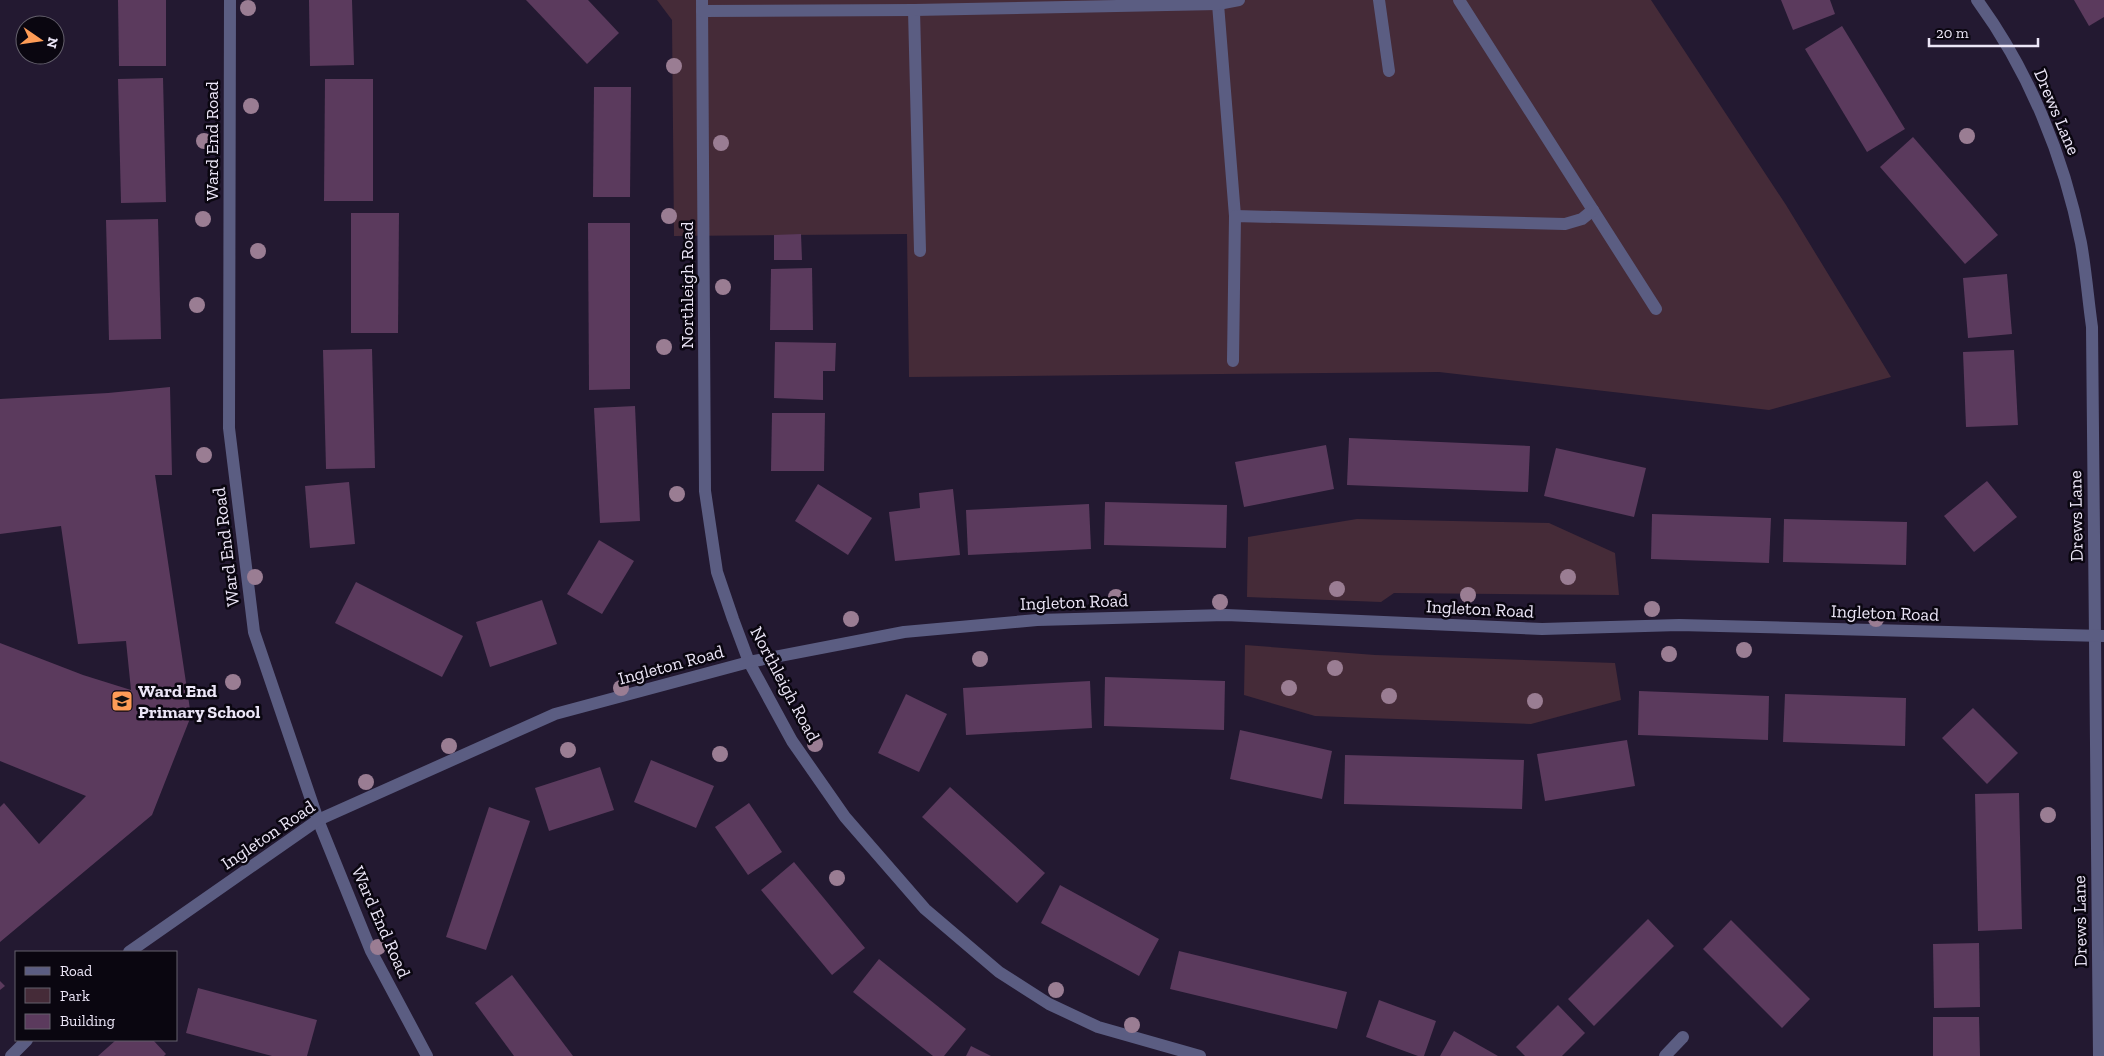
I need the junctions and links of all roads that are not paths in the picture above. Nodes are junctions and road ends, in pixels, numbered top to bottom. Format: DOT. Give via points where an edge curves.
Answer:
graph roads {
  1 [pos="230,0"];
  2 [pos="1239,0"];
  3 [pos="1379,0"];
  4 [pos="1459,0"];
  5 [pos="1977,0"];
  6 [pos="1218,4"];
  7 [pos="702,5"];
  8 [pos="914,10"];
  9 [pos="1389,71"];
  10 [pos="1593,210"];
  11 [pos="1235,216"];
  12 [pos="920,251"];
  13 [pos="1656,309"];
  14 [pos="1233,361"];
  15 [pos="2099,636"];
  16 [pos="750,662"];
  17 [pos="318,820"];
  18 [pos="130,951"];
  19 [pos="1683,1037"];
  20 [pos="26,1041"];
  21 [pos="11,1056"];
  22 [pos="427,1056"];
  23 [pos="1200,1056"];
  24 [pos="1665,1056"];
  25 [pos="2099,1056"];
  1 -- 17 [label="street, Ward End Road" via="229,428 254,632"];
  2 -- 6 [label="street"];
  3 -- 9 [label="street"];
  4 -- 10 [label="street"];
  5 -- 15 [label="street, Drews Lane" via="1997,27 2032,90 2062,170 2081,243 2092,326"];
  6 -- 8 [label="street"];
  6 -- 11 [label="street"];
  7 -- 8 [label="street"];
  7 -- 16 [label="street, Northleigh Road" via="706,491 717,572"];
  8 -- 12 [label="street"];
  10 -- 11 [label="street" via="1582,219 1565,224"];
  10 -- 13 [label="street"];
  11 -- 14 [label="street"];
  15 -- 16 [label="street, Ingleton Road" via="1679,625 1542,629 1226,614 1037,620 904,632"];
  15 -- 25 [label="street, Drews Lane"];
  16 -- 17 [label="street, Ingleton Road" via="555,714"];
  16 -- 23 [label="street, Northleigh Road" via="792,741 846,817 925,909 999,972 1049,1004 1098,1027"];
  17 -- 18 [label="street, Ingleton Road"];
  17 -- 22 [label="street, Ward End Road" via="371,951"];
  19 -- 24 [label="street"];
  20 -- 21 [label="street"];
}
